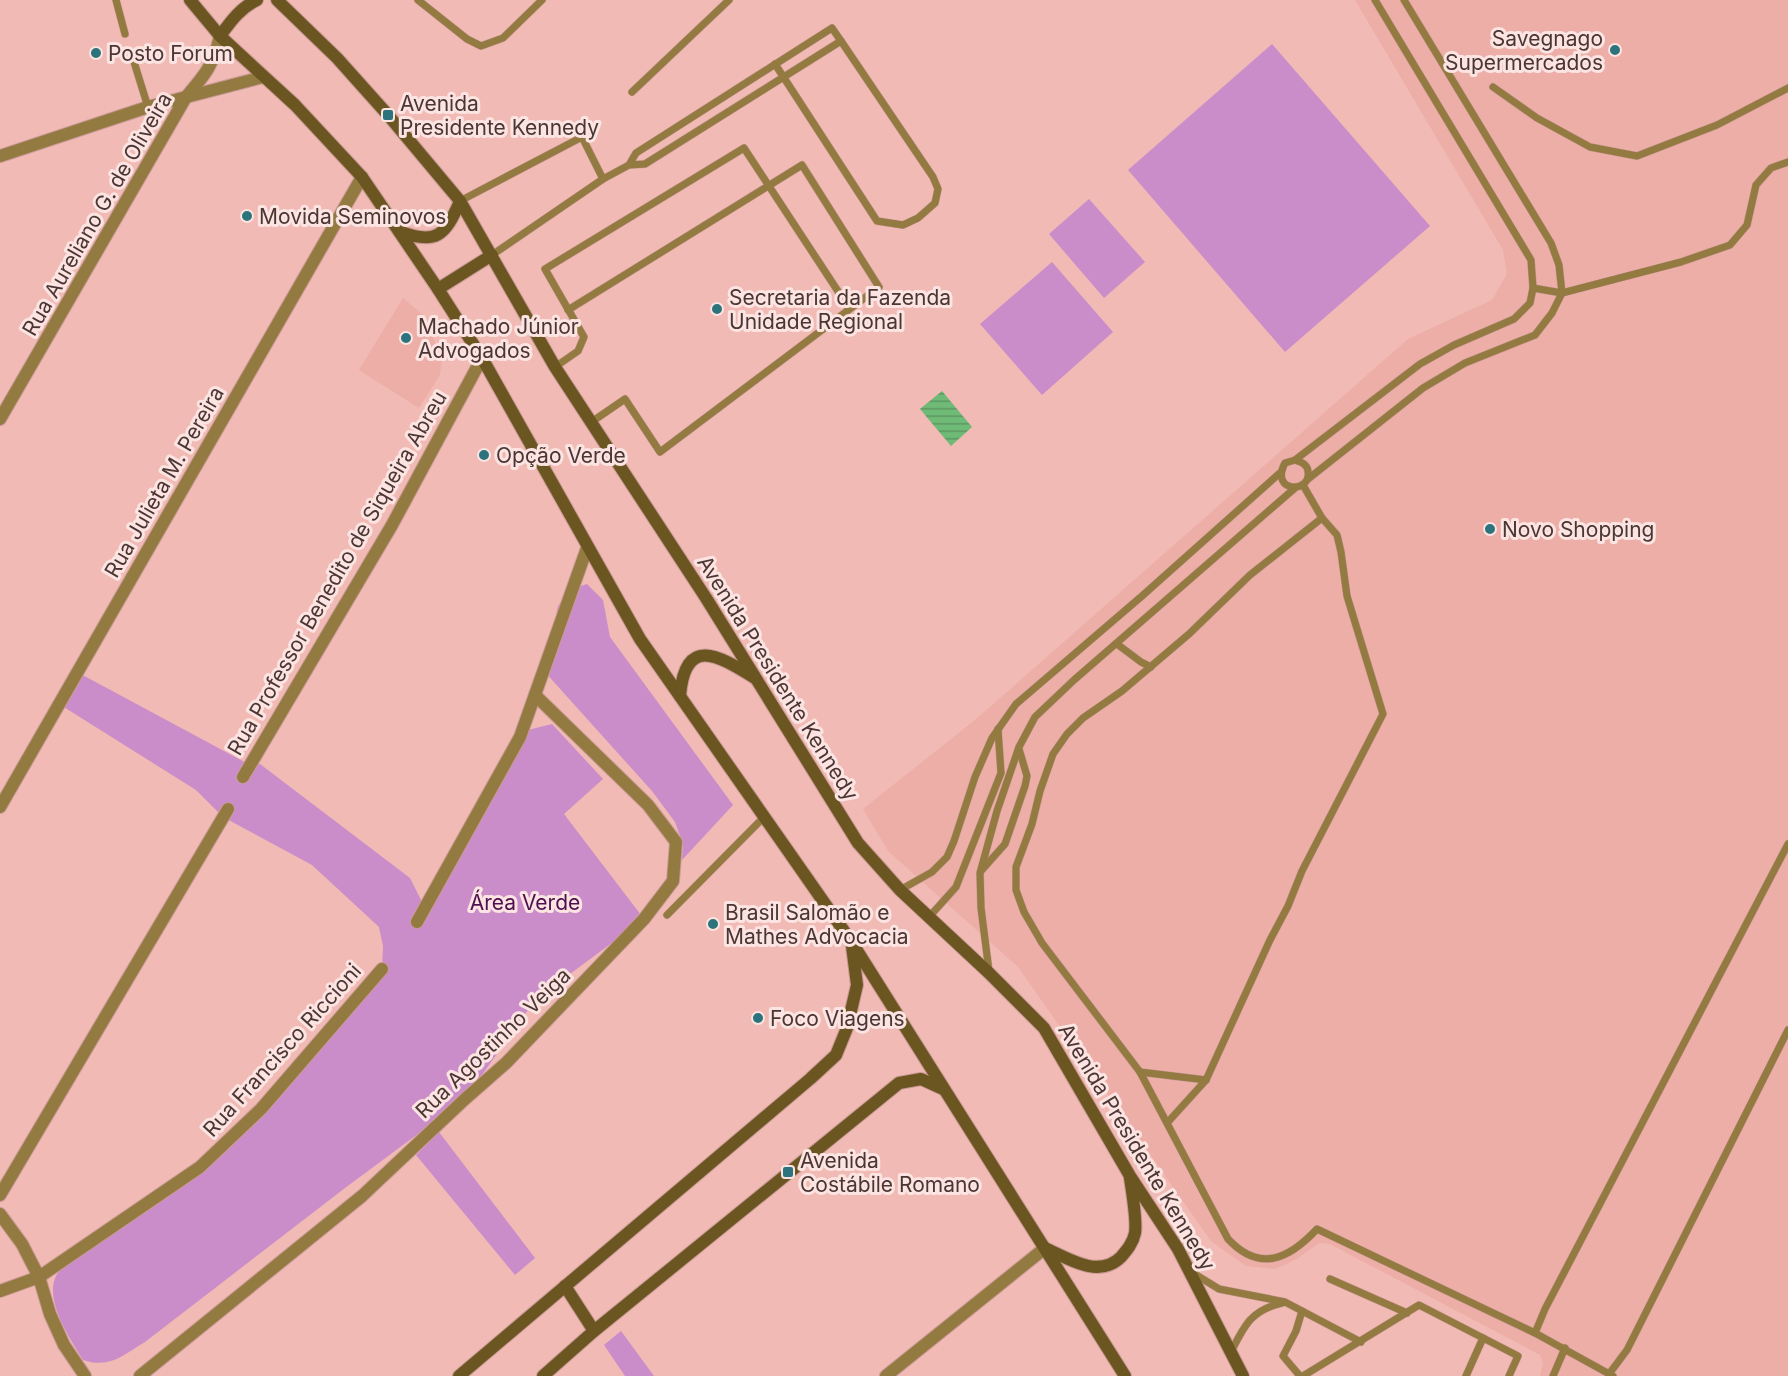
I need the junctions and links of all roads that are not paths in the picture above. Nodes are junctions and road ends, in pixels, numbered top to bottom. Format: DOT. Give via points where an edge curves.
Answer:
graph roads {
  1 [pos="116,0"];
  2 [pos="190,0"];
  3 [pos="256,0"];
  4 [pos="277,0"];
  5 [pos="418,0"];
  6 [pos="542,0"];
  7 [pos="729,0"];
  8 [pos="1375,0"];
  9 [pos="1404,0"];
  10 [pos="125,34"];
  11 [pos="220,36"];
  12 [pos="841,41"];
  13 [pos="134,62"];
  14 [pos="775,64"];
  15 [pos="263,76"];
  16 [pos="782,78"];
  17 [pos="1493,87"];
  18 [pos="1788,88"];
  19 [pos="633,92"];
  20 [pos="186,97"];
  21 [pos="148,107"];
  22 [pos="0,156"];
  23 [pos="1788,162"];
  24 [pos="629,165"];
  25 [pos="362,177"];
  26 [pos="603,179"];
  27 [pos="768,185"];
  28 [pos="460,201"];
  29 [pos="399,231"];
  30 [pos="492,255"];
  31 [pos="1533,288"];
  32 [pos="438,289"];
  33 [pos="1562,293"];
  34 [pos="849,308"];
  35 [pos="568,310"];
  36 [pos="482,358"];
  37 [pos="555,367"];
  38 [pos="0,419"];
  39 [pos="590,423"];
  40 [pos="1294,460"];
  41 [pos="1281,472"];
  42 [pos="1302,484"];
  43 [pos="1322,518"];
  44 [pos="587,548"];
  45 [pos="1117,644"];
  46 [pos="1151,667"];
  47 [pos="758,680"];
  48 [pos="535,695"];
  49 [pos="680,696"];
  50 [pos="998,729"];
  51 [pos="1019,747"];
  52 [pos="243,777"];
  53 [pos="0,807"];
  54 [pos="228,809"];
  55 [pos="764,817"];
  56 [pos="1788,844"];
  57 [pos="980,873"];
  58 [pos="900,890"];
  59 [pos="667,915"];
  60 [pos="929,917"];
  61 [pos="417,922"];
  62 [pos="851,941"];
  63 [pos="382,969"];
  64 [pos="989,974"];
  65 [pos="1788,1030"];
  66 [pos="1140,1072"];
  67 [pos="1206,1080"];
  68 [pos="944,1090"];
  69 [pos="1168,1122"];
  70 [pos="1130,1176"];
  71 [pos="0,1195"];
  72 [pos="0,1214"];
  73 [pos="1045,1248"];
  74 [pos="1190,1271"];
  75 [pos="39,1277"];
  76 [pos="1330,1279"];
  77 [pos="565,1286"];
  78 [pos="0,1291"];
  79 [pos="1285,1302"];
  80 [pos="1302,1311"];
  81 [pos="1407,1312"];
  82 [pos="594,1331"];
  83 [pos="1535,1333"];
  84 [pos="1483,1338"];
  85 [pos="1360,1342"];
  86 [pos="1565,1348"];
  87 [pos="1232,1352"];
  88 [pos="1611,1375"];
  89 [pos="85,1376"];
  90 [pos="140,1376"];
  91 [pos="459,1376"];
  92 [pos="543,1376"];
  93 [pos="886,1376"];
  94 [pos="1125,1376"];
  95 [pos="1242,1376"];
  96 [pos="1301,1376"];
  97 [pos="1466,1376"];
  98 [pos="1509,1376"];
  99 [pos="1553,1376"];
  1 -- 10 [label="lane"];
  2 -- 11 [label="main road"];
  3 -- 11 [label="main road" via="233,18"];
  4 -- 28 [label="main road, Avenida Presidente Kennedy" via="337,57"];
  5 -- 6 [label="lane" via="481,46 503,38"];
  7 -- 19 [label="lane"];
  8 -- 31 [label="lane" via="1531,260"];
  9 -- 33 [label="lane" via="1551,243 1559,265"];
  11 -- 15 [label="main road"];
  11 -- 20 [label="street" via="209,70"];
  12 -- 14 [label="lane" via="832,28"];
  12 -- 16 [label="lane"];
  12 -- 16 [label="lane" via="933,177 938,189 935,203 918,218 903,225 878,222"];
  13 -- 21 [label="lane"];
  14 -- 16 [label="lane"];
  14 -- 24 [label="lane" via="636,153"];
  15 -- 20 [label="street, Rua Aureliano G. de Oliveira"];
  15 -- 25 [label="main road"];
  16 -- 24 [label="lane" via="645,164"];
  17 -- 18 [label="lane" via="1590,147 1637,156 1717,125"];
  20 -- 21 [label="street"];
  20 -- 38 [label="street, Rua Aureliano G. de Oliveira"];
  21 -- 22 [label="street"];
  23 -- 33 [label="lane" via="1770,168 1756,185 1747,225 1730,245"];
  24 -- 26 [label="lane"];
  25 -- 29 [label="main road"];
  25 -- 53 [label="street, Rua Julieta M. Pereira"];
  26 -- 28 [label="lane" via="582,137"];
  26 -- 30 [label="lane"];
  27 -- 34 [label="lane"];
  27 -- 34 [label="lane" via="802,165 879,287"];
  27 -- 35 [label="lane"];
  27 -- 35 [label="lane" via="744,148 545,269"];
  28 -- 29 [label="main road" via="447,227 435,236 422,239"];
  28 -- 30 [label="main road, Avenida Presidente Kennedy"];
  29 -- 32 [label="main road"];
  30 -- 32 [label="main road"];
  30 -- 37 [label="main road, Avenida Presidente Kennedy"];
  31 -- 33 [label="lane"];
  31 -- 40 [label="lane" via="1530,303 1514,320 1420,364"];
  32 -- 36 [label="main road"];
  33 -- 42 [label="lane" via="1535,335 1465,363 1423,388"];
  34 -- 39 [label="lane" via="660,452 625,399"];
  35 -- 37 [label="lane" via="584,337 578,351"];
  36 -- 44 [label="main road"];
  36 -- 52 [label="street, Rua Professor Benedito de Siqueira Abreu" via="392,525"];
  37 -- 39 [label="main road, Avenida Presidente Kennedy"];
  39 -- 47 [label="main road, Avenida Presidente Kennedy"];
  40 -- 41 [label="lane" via="1285,463"];
  40 -- 42 [label="lane" via="1303,462 1308,470"];
  41 -- 42 [label="lane" via="1287,486"];
  41 -- 50 [label="lane" via="1016,704"];
  42 -- 43 [label="lane"];
  42 -- 45 [label="lane"];
  43 -- 46 [label="lane" via="1250,575"];
  43 -- 67 [label="lane" via="1337,535 1347,596 1383,714 1302,871"];
  44 -- 48 [label="street"];
  44 -- 49 [label="main road" via="640,639"];
  45 -- 46 [label="lane"];
  45 -- 51 [label="lane" via="1035,717"];
  46 -- 66 [label="lane" via="1083,718 1053,754 1015,878 1024,912 1042,943"];
  47 -- 49 [label="main road" via="724,659 701,655 694,658 681,680"];
  47 -- 58 [label="main road, Avenida Presidente Kennedy" via="858,843"];
  48 -- 61 [label="street" via="520,737"];
  48 -- 90 [label="street, Rua Agostinho Veiga" via="648,805 676,842 673,881 644,919 507,1064 362,1196"];
  49 -- 55 [label="main road"];
  50 -- 58 [label="lane" via="975,777 947,857 932,872"];
  50 -- 60 [label="lane" via="1001,773 956,887"];
  51 -- 57 [label="lane"];
  51 -- 57 [label="lane" via="1027,776 1025,786 1005,844"];
  54 -- 71 [label="street"];
  55 -- 59 [label="lane"];
  55 -- 62 [label="main road"];
  56 -- 83 [label="lane"];
  57 -- 64 [label="lane"];
  58 -- 60 [label="main road, Avenida Presidente Kennedy"];
  60 -- 64 [label="main road, Avenida Presidente Kennedy"];
  62 -- 68 [label="main road"];
  62 -- 77 [label="main road" via="857,985 836,1055"];
  63 -- 75 [label="street, Rua Francisco Riccioni" via="261,1109 200,1167"];
  64 -- 70 [label="main road, Avenida Presidente Kennedy" via="1044,1028"];
  65 -- 88 [label="lane"];
  66 -- 67 [label="lane"];
  66 -- 69 [label="lane"];
  67 -- 69 [label="lane"];
  68 -- 73 [label="main road"];
  68 -- 82 [label="main road" via="921,1079 899,1083"];
  69 -- 83 [label="lane" via="1228,1239 1239,1250 1254,1258 1273,1260 1292,1252 1317,1230"];
  70 -- 73 [label="main road" via="1135,1232 1129,1249 1115,1263 1094,1268"];
  70 -- 74 [label="main road, Avenida Presidente Kennedy"];
  72 -- 75 [label="street"];
  73 -- 93 [label="street"];
  73 -- 94 [label="main road"];
  74 -- 79 [label="lane" via="1219,1289"];
  74 -- 87 [label="main road, Avenida Presidente Kennedy"];
  75 -- 78 [label="street, Rua Francisco Riccioni"];
  75 -- 89 [label="street" via="54,1324"];
  76 -- 81 [label="lane"];
  77 -- 82 [label="main road"];
  77 -- 91 [label="main road"];
  79 -- 80 [label="lane"];
  79 -- 87 [label="lane" via="1266,1306 1246,1323"];
  80 -- 85 [label="lane"];
  80 -- 96 [label="lane" via="1283,1356"];
  81 -- 84 [label="lane" via="1419,1305"];
  81 -- 85 [label="lane"];
  82 -- 92 [label="main road"];
  83 -- 86 [label="lane"];
  84 -- 97 [label="lane"];
  84 -- 98 [label="lane" via="1518,1356"];
  85 -- 96 [label="lane"];
  86 -- 88 [label="lane"];
  86 -- 99 [label="lane"];
  87 -- 95 [label="main road, Avenida Presidente Kennedy"];
}
